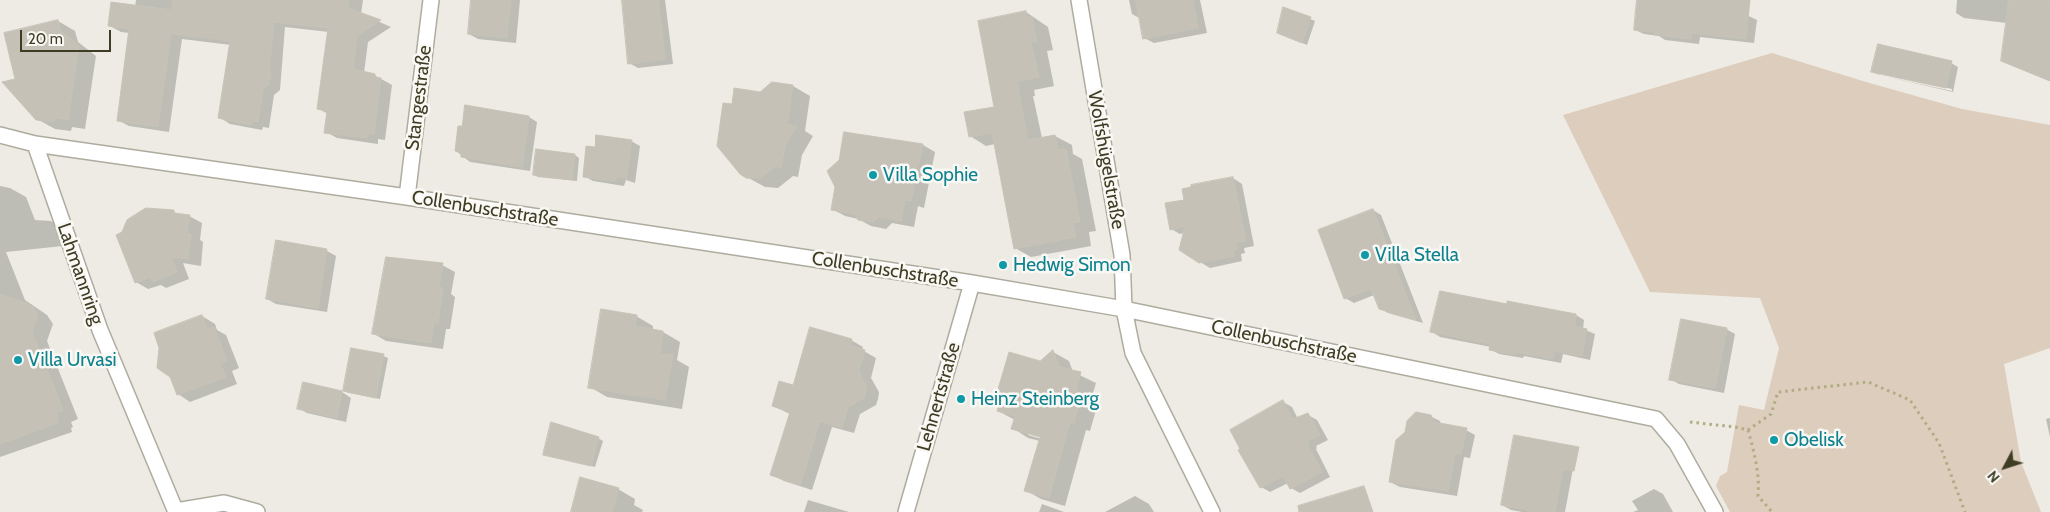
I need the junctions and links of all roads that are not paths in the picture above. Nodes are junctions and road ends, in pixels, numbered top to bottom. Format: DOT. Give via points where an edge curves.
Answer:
graph roads {
  1 [pos="431,0"];
  2 [pos="1079,0"];
  3 [pos="0,135"];
  4 [pos="35,144"];
  5 [pos="407,197"];
  6 [pos="972,283"];
  7 [pos="1124,309"];
  8 [pos="176,511"];
  9 [pos="257,512"];
  10 [pos="906,512"];
  11 [pos="1212,512"];
  12 [pos="1714,512"];
  1 -- 5 [label="street, Stangestraße"];
  2 -- 7 [label="street, Wolfshügelstraße" via="1122,255"];
  3 -- 4 [label="street, Collenbuschstraße"];
  4 -- 5 [label="street, Collenbuschstraße"];
  4 -- 8 [label="street, Lahmannring" via="100,330"];
  5 -- 6 [label="street, Collenbuschstraße"];
  6 -- 7 [label="street, Collenbuschstraße"];
  6 -- 10 [label="street, Lehnertstraße"];
  7 -- 11 [label="street, Wolfshügelstraße" via="1133,353"];
  7 -- 12 [label="street, Collenbuschstraße" via="1656,419 1678,444"];
  8 -- 9 [label="street" via="224,503"];
}
